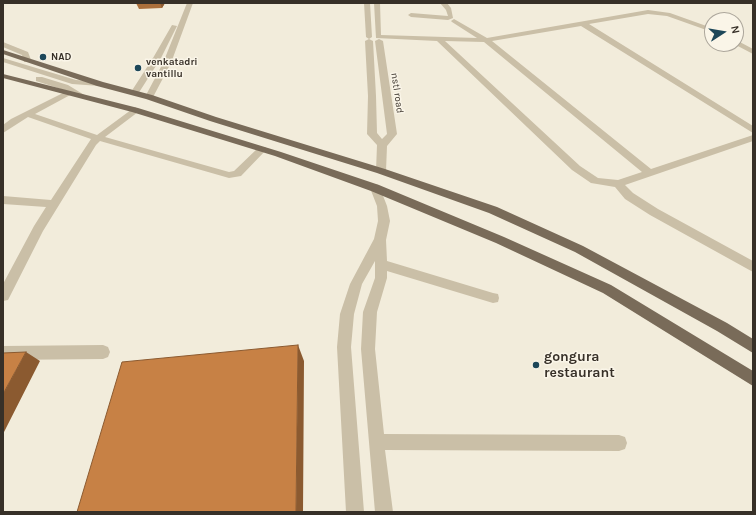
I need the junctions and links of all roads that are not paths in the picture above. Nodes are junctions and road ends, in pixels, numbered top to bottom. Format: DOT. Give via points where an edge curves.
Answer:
graph roads {
  1 [pos="183,3"];
  2 [pos="190,3"];
  3 [pos="367,3"];
  4 [pos="377,3"];
  5 [pos="443,3"];
  6 [pos="411,15"];
  7 [pos="451,19"];
  8 [pos="582,24"];
  9 [pos="704,27"];
  10 [pos="369,39"];
  11 [pos="379,39"];
  12 [pos="438,40"];
  13 [pos="486,40"];
  14 [pos="3,44"];
  15 [pos="753,45"];
  16 [pos="744,47"];
  17 [pos="753,52"];
  18 [pos="5,56"];
  19 [pos="27,60"];
  20 [pos="3,68"];
  21 [pos="3,76"];
  22 [pos="100,84"];
  23 [pos="135,92"];
  24 [pos="69,93"];
  25 [pos="82,96"];
  26 [pos="150,97"];
  27 [pos="135,110"];
  28 [pos="26,114"];
  29 [pos="3,130"];
  30 [pos="753,130"];
  31 [pos="98,138"];
  32 [pos="753,138"];
  33 [pos="382,145"];
  34 [pos="262,149"];
  35 [pos="381,172"];
  36 [pos="649,172"];
  37 [pos="618,184"];
  38 [pos="375,188"];
  39 [pos="3,200"];
  40 [pos="54,204"];
  41 [pos="380,239"];
  42 [pos="381,264"];
  43 [pos="753,267"];
  44 [pos="3,296"];
  45 [pos="493,298"];
  46 [pos="753,347"];
  47 [pos="103,352"];
  48 [pos="3,353"];
  49 [pos="753,379"];
  50 [pos="376,442"];
  51 [pos="619,443"];
  52 [pos="355,512"];
  53 [pos="384,512"];
  1 -- 23 [label="street" via="158,58"];
  2 -- 26 [label="street" via="167,63"];
  3 -- 10 [label="street"];
  4 -- 11 [label="street, nstl road"];
  5 -- 7 [label="street" via="449,9"];
  6 -- 7 [label="street"];
  7 -- 13 [label="street"];
  8 -- 9 [label="street" via="656,12"];
  8 -- 13 [label="street"];
  8 -- 30 [label="street"];
  10 -- 11 [label="street"];
  10 -- 33 [label="street" via="372,134"];
  11 -- 12 [label="street"];
  11 -- 33 [label="street, nstl road" via="392,134"];
  12 -- 13 [label="street"];
  12 -- 37 [label="street" via="576,168 595,181"];
  13 -- 36 [label="street"];
  14 -- 19 [label="street" via="25,54"];
  15 -- 16 [label="street"];
  16 -- 17 [label="street"];
  18 -- 19 [label="main road"];
  18 -- 22 [label="street" via="75,82"];
  19 -- 22 [label="main road"];
  20 -- 25 [label="street"];
  21 -- 24 [label="main road"];
  22 -- 23 [label="main road"];
  23 -- 26 [label="main road"];
  24 -- 25 [label="main road"];
  24 -- 28 [label="street"];
  25 -- 27 [label="main road"];
  26 -- 35 [label="main road"];
  27 -- 31 [label="street"];
  27 -- 34 [label="main road"];
  28 -- 29 [label="street"];
  28 -- 31 [label="street"];
  31 -- 34 [label="street" via="229,175 237,174"];
  31 -- 40 [label="street" via="92,143"];
  32 -- 36 [label="street"];
  33 -- 35 [label="street"];
  34 -- 38 [label="main road"];
  35 -- 46 [label="main road" via="493,210 579,249 722,327"];
  36 -- 37 [label="street"];
  37 -- 43 [label="street" via="629,196 654,212"];
  38 -- 41 [label="street" via="382,206 384,221"];
  38 -- 49 [label="main road" via="500,240 607,289"];
  39 -- 40 [label="street"];
  40 -- 44 [label="street"];
  41 -- 42 [label="street"];
  41 -- 52 [label="street" via="356,284 347,314 344,347"];
  42 -- 45 [label="street"];
  42 -- 50 [label="street" via="381,278 370,312 368,349"];
  47 -- 48 [label="street"];
  50 -- 51 [label="street"];
  50 -- 53 [label="street"];
}
